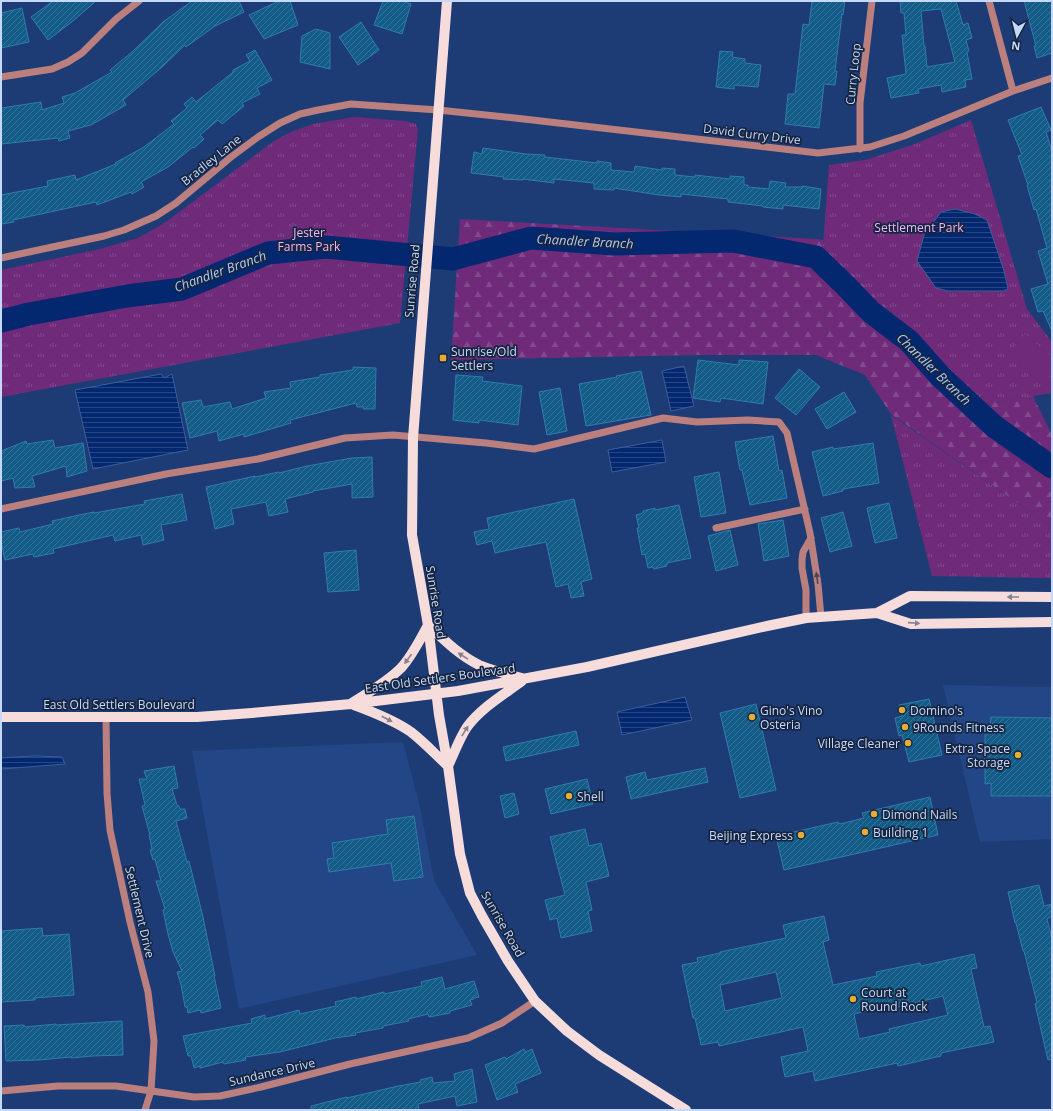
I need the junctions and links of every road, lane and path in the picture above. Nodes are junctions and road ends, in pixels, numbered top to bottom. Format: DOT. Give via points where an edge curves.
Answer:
graph roads {
  1 [pos="139,1"];
  2 [pos="447,1"];
  3 [pos="872,1"];
  4 [pos="990,1"];
  5 [pos="1,76"];
  6 [pos="1052,78"];
  7 [pos="1012,91"];
  8 [pos="438,110"];
  9 [pos="860,149"];
  10 [pos="1,258"];
  11 [pos="413,438"];
  12 [pos="1,509"];
  13 [pos="805,509"];
  14 [pos="716,528"];
  15 [pos="810,535"];
  16 [pos="1052,597"];
  17 [pos="877,613"];
  18 [pos="821,617"];
  19 [pos="806,618"];
  20 [pos="1052,622"];
  21 [pos="428,625"];
  22 [pos="526,679"];
  23 [pos="436,694"];
  24 [pos="351,704"];
  25 [pos="1,717"];
  26 [pos="106,717"];
  27 [pos="448,766"];
  28 [pos="535,1001"];
  29 [pos="1,1091"];
  30 [pos="151,1091"];
  31 [pos="146,1110"];
  32 [pos="686,1110"];
  1 -- 5 [label="street" via="116,19 82,53 68,62 52,68"];
  2 -- 8 [label="main road, Sunrise Road"];
  3 -- 9 [label="street, Curry Loop" via="860,103"];
  4 -- 7 [label="street"];
  6 -- 7 [label="street, David Curry Drive"];
  7 -- 9 [label="street, David Curry Drive" via="904,136"];
  8 -- 9 [label="street, David Curry Drive" via="818,153"];
  8 -- 10 [label="street, Bradley Lane" via="351,104 300,114 258,137 156,216 104,236"];
  8 -- 11 [label="main road, Sunrise Road"];
  11 -- 12 [label="street" via="393,435 345,438 258,459 166,474"];
  11 -- 13 [label="street" via="534,449 663,418 697,422 779,422 787,433"];
  11 -- 21 [label="main road, Sunrise Road" via="412,535"];
  13 -- 14 [label="street"];
  13 -- 15 [label="street"];
  18 -- 15 [label="street, one-way"];
  15 -- 19 [label="street" via="802,560"];
  16 -- 17 [label="main road, East Old Settlers Boulevard, one-way" via="910,596"];
  17 -- 18 [label="main road, East Old Settlers Boulevard"];
  17 -- 20 [label="main road, East Old Settlers Boulevard, one-way" via="910,624"];
  18 -- 19 [label="main road, East Old Settlers Boulevard"];
  19 -- 22 [label="main road, East Old Settlers Boulevard"];
  22 -- 21 [label="main road, one-way" via="481,665 465,657"];
  21 -- 23 [label="main road, Sunrise Road"];
  21 -- 24 [label="main road, one-way" via="401,667"];
  22 -- 23 [label="main road, East Old Settlers Boulevard"];
  27 -- 22 [label="main road, one-way" via="467,727 491,704"];
  23 -- 24 [label="main road, East Old Settlers Boulevard"];
  23 -- 27 [label="main road, Sunrise Road"];
  24 -- 26 [label="main road, East Old Settlers Boulevard" via="197,717"];
  24 -- 27 [label="main road, one-way" via="376,713 410,731"];
  25 -- 26 [label="main road, East Old Settlers Boulevard"];
  26 -- 30 [label="street, Settlement Drive" via="110,830 148,992 154,1041"];
  27 -- 28 [label="main road, Sunrise Road" via="460,854 470,893 508,961"];
  28 -- 30 [label="street, Sundance Drive" via="502,1024 468,1038 261,1087 220,1096 194,1097"];
  28 -- 32 [label="main road, Sunrise Road" via="567,1031 599,1055"];
  29 -- 30 [label="street, Sundance Drive" via="58,1086 116,1086"];
  30 -- 31 [label="street, Settlement Drive"];
}
